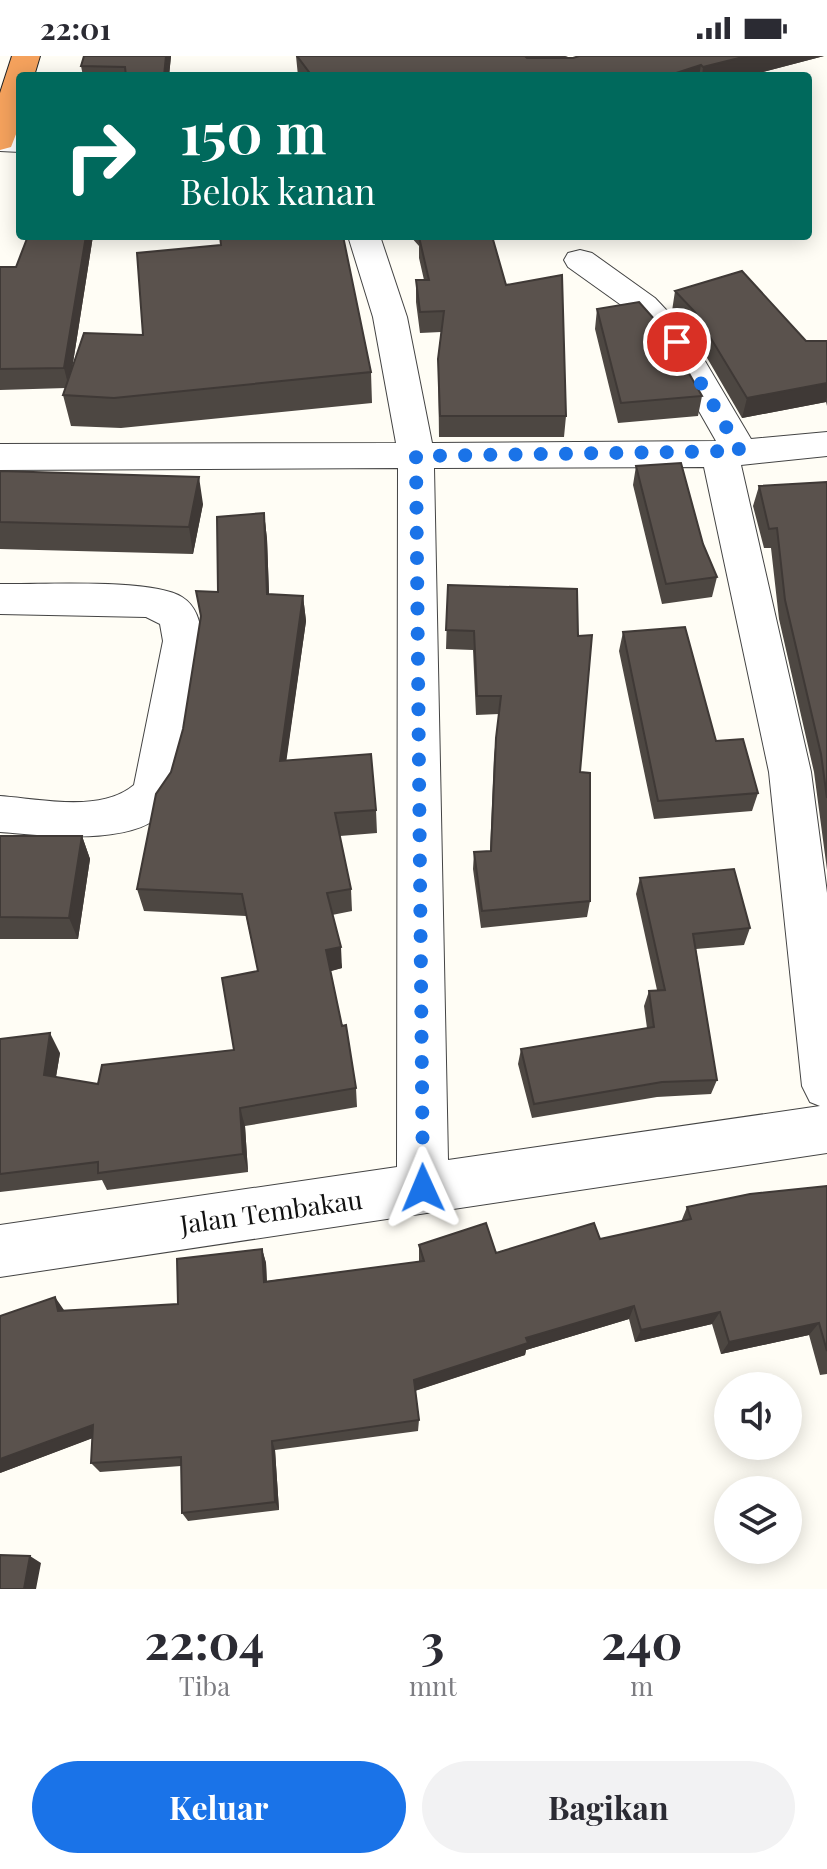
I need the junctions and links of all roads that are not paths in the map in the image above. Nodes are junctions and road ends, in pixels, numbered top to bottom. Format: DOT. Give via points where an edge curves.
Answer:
graph roads {
  1 [pos="16,89"];
  2 [pos="0,142"];
  3 [pos="365,240"];
  4 [pos="580,260"];
  5 [pos="827,444"];
  6 [pos="730,452"];
  7 [pos="416,456"];
  8 [pos="0,457"];
  9 [pos="0,599"];
  10 [pos="0,814"];
  11 [pos="827,1086"];
  12 [pos="827,1129"];
  13 [pos="423,1188"];
  14 [pos="0,1251"];
  1 -- 2 [label="highway"];
  3 -- 7 [label="street" via="405,383"];
  4 -- 6 [label="street" via="643,305 677,342"];
  5 -- 6 [label="street"];
  6 -- 7 [label="street"];
  6 -- 11 [label="street" via="790,772"];
  7 -- 8 [label="street"];
  7 -- 13 [label="street"];
  9 -- 10 [label="street" via="146,602 167,607 179,618 183,641 157,782 147,800 129,812 103,818"];
  12 -- 13 [label="street, Jalan Tembakau"];
  13 -- 14 [label="street, Jalan Tembakau"];
}
